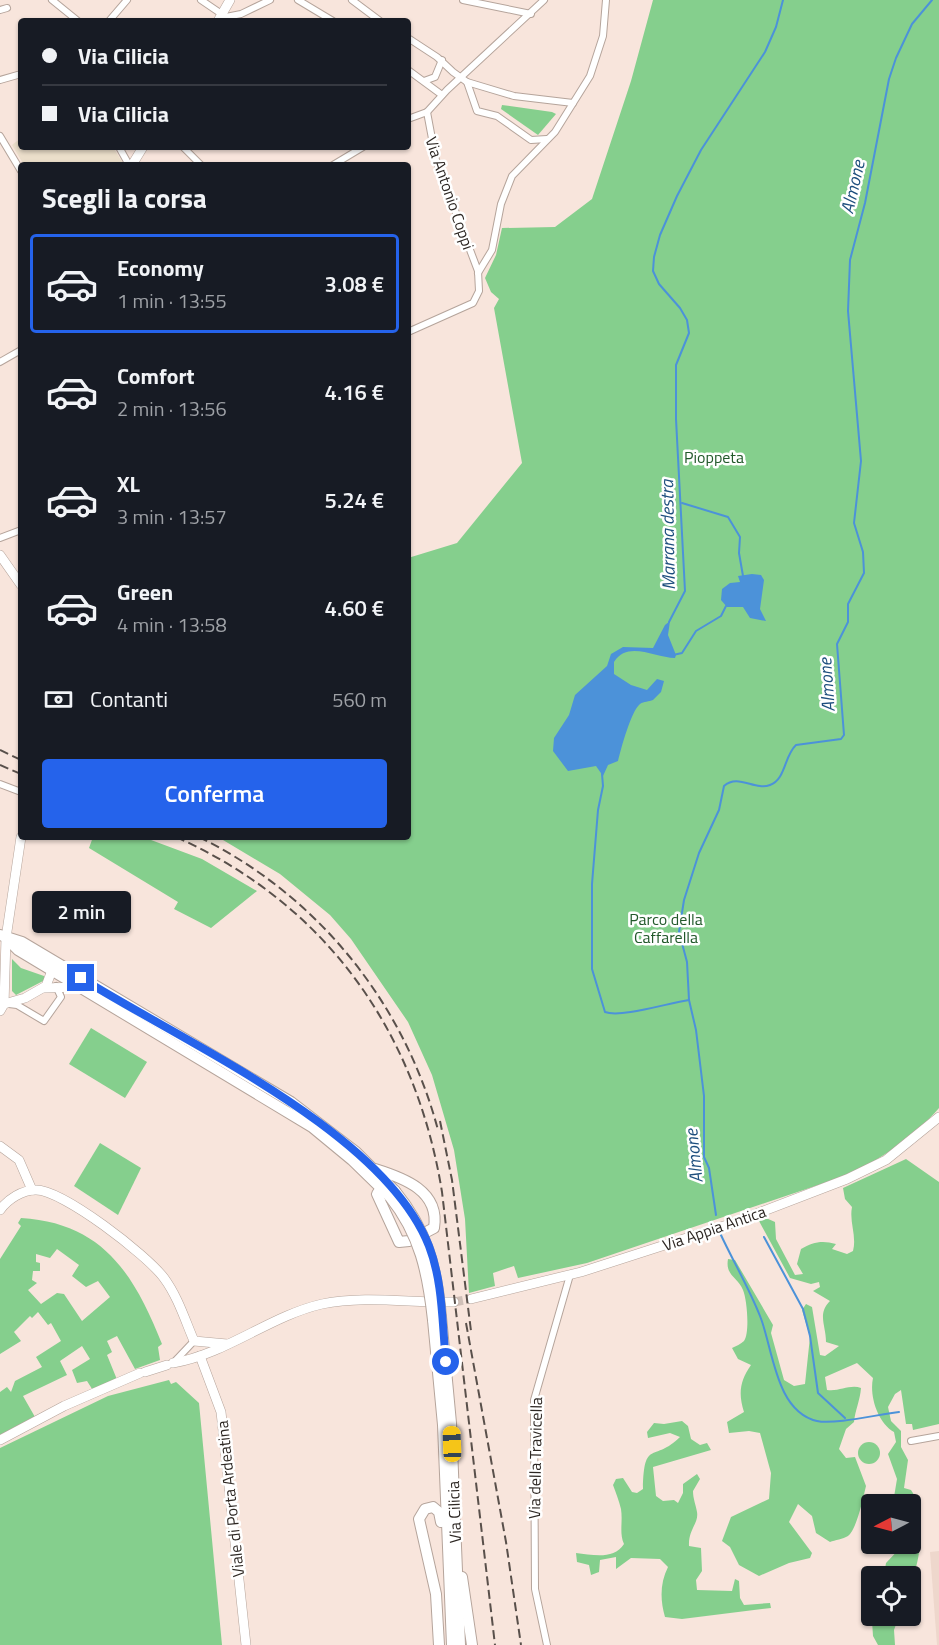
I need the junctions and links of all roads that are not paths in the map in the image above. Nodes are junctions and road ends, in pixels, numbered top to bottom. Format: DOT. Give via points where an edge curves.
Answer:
graph roads {
  1 [pos="52,0"];
  2 [pos="127,0"];
  3 [pos="201,0"];
  4 [pos="230,0"];
  5 [pos="270,0"];
  6 [pos="298,0"];
  7 [pos="352,0"];
  8 [pos="462,0"];
  9 [pos="544,0"];
  10 [pos="606,0"];
  11 [pos="531,14"];
  12 [pos="74,18"];
  13 [pos="112,18"];
  14 [pos="219,18"];
  15 [pos="328,18"];
  16 [pos="377,18"];
  17 [pos="411,40"];
  18 [pos="442,60"];
  19 [pos="411,72"];
  20 [pos="18,75"];
  21 [pos="411,79"];
  22 [pos="0,80"];
  23 [pos="422,80"];
  24 [pos="464,80"];
  25 [pos="442,95"];
  26 [pos="573,103"];
  27 [pos="427,112"];
  28 [pos="411,118"];
  29 [pos="0,136"];
  30 [pos="550,138"];
  31 [pos="186,150"];
  32 [pos="358,150"];
  33 [pos="198,162"];
  34 [pos="338,162"];
  35 [pos="18,166"];
  36 [pos="478,273"];
  37 [pos="411,331"];
  38 [pos="18,352"];
  39 [pos="0,362"];
  40 [pos="18,531"];
  41 [pos="0,538"];
  42 [pos="0,555"];
  43 [pos="18,581"];
  44 [pos="0,784"];
  45 [pos="18,791"];
  46 [pos="20,840"];
  47 [pos="3,937"];
  48 [pos="0,948"];
  49 [pos="50,965"];
  50 [pos="56,986"];
  51 [pos="81,987"];
  52 [pos="42,989"];
  53 [pos="1,1003"];
  54 [pos="939,1118"];
  55 [pos="0,1146"];
  56 [pos="374,1169"];
  57 [pos="381,1188"];
  58 [pos="32,1190"];
  59 [pos="392,1194"];
  60 [pos="0,1210"];
  61 [pos="570,1275"];
  62 [pos="471,1299"];
  63 [pos="454,1302"];
  64 [pos="437,1319"];
  65 [pos="194,1341"];
  66 [pos="227,1344"];
  67 [pos="200,1356"];
  68 [pos="170,1364"];
  69 [pos="939,1436"];
  70 [pos="0,1440"];
  71 [pos="911,1442"];
  72 [pos="455,1537"];
  73 [pos="450,1595"];
  74 [pos="246,1645"];
  75 [pos="439,1645"];
  76 [pos="452,1645"];
  77 [pos="460,1645"];
  78 [pos="472,1645"];
  79 [pos="547,1645"];
  1 -- 12 [label="street"];
  2 -- 13 [label="street"];
  3 -- 14 [label="street"];
  4 -- 14 [label="street"];
  5 -- 14 [label="street" via="238,15"];
  6 -- 15 [label="street"];
  7 -- 16 [label="street"];
  8 -- 11 [label="street"];
  9 -- 11 [label="street"];
  10 -- 26 [label="street" via="604,30 595,64"];
  11 -- 24 [label="street"];
  17 -- 18 [label="street"];
  18 -- 23 [label="street" via="435,77"];
  18 -- 24 [label="street"];
  19 -- 23 [label="street"];
  20 -- 22 [label="street"];
  21 -- 23 [label="street"];
  23 -- 25 [label="street"];
  24 -- 25 [label="street"];
  24 -- 26 [label="street" via="514,96"];
  24 -- 30 [label="street" via="477,111 498,117 531,140"];
  25 -- 27 [label="street"];
  26 -- 30 [label="street"];
  27 -- 28 [label="street"];
  27 -- 36 [label="street, Via Antonio Coppi" via="436,160"];
  29 -- 35 [label="street"];
  30 -- 36 [label="street" via="512,176 501,204 490,255"];
  31 -- 33 [label="street"];
  32 -- 34 [label="street"];
  36 -- 37 [label="street" via="479,291 474,302"];
  38 -- 39 [label="street"];
  40 -- 41 [label="street"];
  42 -- 43 [label="street"];
  44 -- 45 [label="street"];
  46 -- 47 [label="street"];
  47 -- 48 [label="street"];
  47 -- 49 [label="main road" via="22,942"];
  47 -- 53 [label="street"];
  49 -- 51 [label="main road, Via Cilicia"];
  49 -- 52 [label="street" via="49,984"];
  49 -- 56 [label="main road, Via Cilicia" via="291,1102"];
  50 -- 51 [label="street"];
  50 -- 52 [label="street"];
  50 -- 53 [label="street" via="61,997 44,1021 16,1005"];
  51 -- 57 [label="main road, Via Cilicia" via="312,1127"];
  52 -- 53 [label="street"];
  54 -- 61 [label="street, Via Appia Antica" via="886,1160 847,1179 730,1224"];
  55 -- 58 [label="street" via="19,1160"];
  56 -- 57 [label="main road" via="427,1194 432,1203 434,1228 413,1240 399,1242 377,1194"];
  56 -- 59 [label="main road, Via Cilicia"];
  57 -- 59 [label="main road, Via Cilicia"];
  58 -- 60 [label="street" via="12,1198"];
  58 -- 65 [label="street" via="62,1198 147,1258 172,1291"];
  59 -- 64 [label="main road, Via Cilicia, bridge" via="416,1220 429,1246 438,1284"];
  61 -- 62 [label="street, Via Appia Antica"];
  61 -- 79 [label="street, Via della Travicella" via="534,1400 534,1566"];
  63 -- 66 [label="street" via="323,1304"];
  64 -- 72 [label="main road, Via Cilicia" via="450,1413"];
  64 -- 73 [label="main road, Via Cilicia"];
  65 -- 66 [label="street"];
  65 -- 67 [label="street"];
  65 -- 68 [label="street"];
  66 -- 67 [label="street"];
  67 -- 68 [label="street"];
  67 -- 74 [label="street, Viale di Porta Ardeatina" via="221,1412"];
  68 -- 70 [label="street" via="64,1406"];
  69 -- 71 [label="street"];
  72 -- 77 [label="main road, Via Cilicia"];
  72 -- 78 [label="main road"];
  73 -- 75 [label="main road" via="440,1515 430,1507 418,1522 435,1586"];
  73 -- 76 [label="main road, Via Cilicia"];
}
